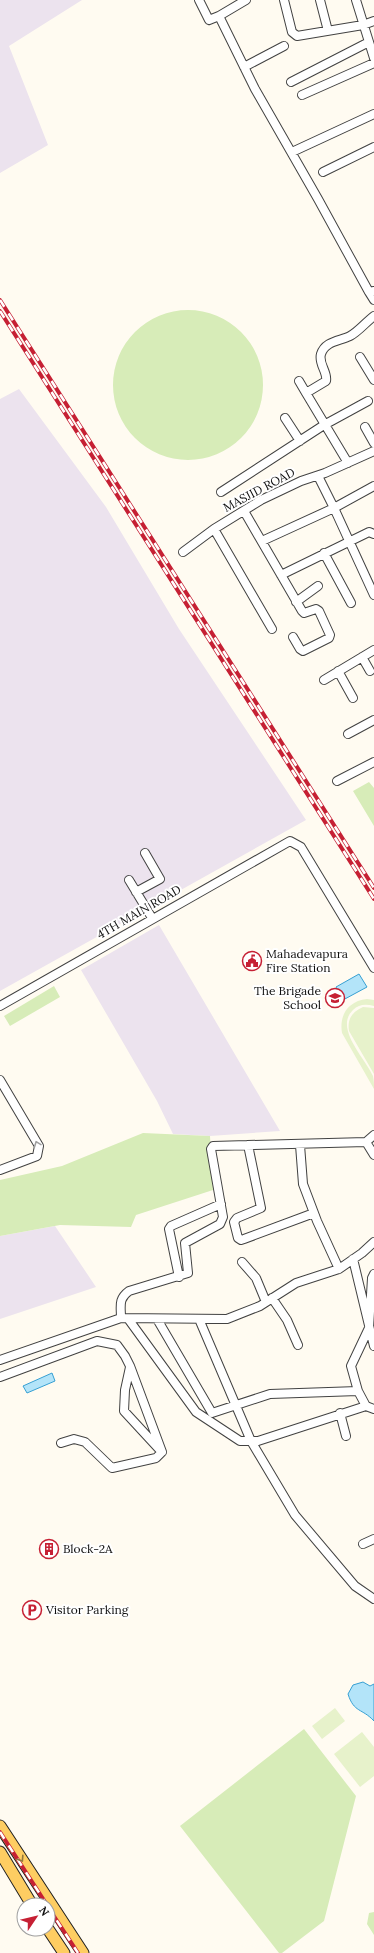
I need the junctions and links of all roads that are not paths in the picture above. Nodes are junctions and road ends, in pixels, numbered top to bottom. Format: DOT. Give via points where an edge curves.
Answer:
graph roads {
  1 [pos="199,0"];
  2 [pos="246,0"];
  3 [pos="284,0"];
  4 [pos="320,0"];
  5 [pos="356,0"];
  6 [pos="219,16"];
  7 [pos="374,21"];
  8 [pos="363,25"];
  9 [pos="328,32"];
  10 [pos="369,42"];
  11 [pos="284,46"];
  12 [pos="374,58"];
  13 [pos="374,64"];
  14 [pos="244,66"];
  15 [pos="291,82"];
  16 [pos="302,95"];
  17 [pos="374,114"];
  18 [pos="374,147"];
  19 [pos="292,152"];
  20 [pos="323,172"];
  21 [pos="372,292"];
  22 [pos="374,300"];
  23 [pos="374,316"];
  24 [pos="360,357"];
  25 [pos="374,380"];
  26 [pos="299,381"];
  27 [pos="306,393"];
  28 [pos="368,401"];
  29 [pos="285,418"];
  30 [pos="324,425"];
  31 [pos="365,427"];
  32 [pos="300,441"];
  33 [pos="374,443"];
  34 [pos="374,451"];
  35 [pos="348,463"];
  36 [pos="318,476"];
  37 [pos="374,486"];
  38 [pos="221,492"];
  39 [pos="334,508"];
  40 [pos="244,511"];
  41 [pos="214,529"];
  42 [pos="374,534"];
  43 [pos="262,541"];
  44 [pos="349,541"];
  45 [pos="183,552"];
  46 [pos="324,553"];
  47 [pos="281,575"];
  48 [pos="318,586"];
  49 [pos="374,594"];
  50 [pos="296,602"];
  51 [pos="351,604"];
  52 [pos="272,629"];
  53 [pos="293,637"];
  54 [pos="374,650"];
  55 [pos="362,657"];
  56 [pos="338,671"];
  57 [pos="370,671"];
  58 [pos="324,680"];
  59 [pos="353,698"];
  60 [pos="374,720"];
  61 [pos="348,734"];
  62 [pos="374,762"];
  63 [pos="337,781"];
  64 [pos="146,853"];
  65 [pos="129,880"];
  66 [pos="136,892"];
  67 [pos="152,918"];
  68 [pos="374,968"];
  69 [pos="0,1006"];
  70 [pos="0,1080"];
  71 [pos="374,1135"];
  72 [pos="366,1142"];
  73 [pos="248,1145"];
  74 [pos="300,1145"];
  75 [pos="374,1156"];
  76 [pos="0,1170"];
  77 [pos="221,1204"];
  78 [pos="314,1213"];
  79 [pos="374,1242"];
  80 [pos="371,1248"];
  81 [pos="353,1259"];
  82 [pos="242,1262"];
  83 [pos="339,1269"];
  84 [pos="374,1274"];
  85 [pos="179,1277"];
  86 [pos="269,1300"];
  87 [pos="125,1319"];
  88 [pos="157,1319"];
  89 [pos="199,1319"];
  90 [pos="369,1328"];
  91 [pos="298,1345"];
  92 [pos="374,1346"];
  93 [pos="0,1360"];
  94 [pos="130,1366"];
  95 [pos="0,1377"];
  96 [pos="358,1391"];
  97 [pos="236,1405"];
  98 [pos="370,1407"];
  99 [pos="340,1413"];
  100 [pos="346,1436"];
  101 [pos="251,1441"];
  102 [pos="61,1443"];
  103 [pos="162,1452"];
  104 [pos="374,1539"];
  105 [pos="363,1544"];
  106 [pos="374,1599"];
  107 [pos="0,1826"];
  108 [pos="0,1852"];
  109 [pos="27,1897"];
  110 [pos="53,1937"];
  111 [pos="64,1953"];
  112 [pos="83,1953"];
  1 -- 6 [label="street" via="208,20"];
  2 -- 6 [label="street"];
  3 -- 9 [label="street" via="294,35"];
  4 -- 9 [label="street"];
  5 -- 8 [label="street"];
  6 -- 14 [label="street"];
  7 -- 8 [label="street"];
  8 -- 9 [label="street"];
  8 -- 10 [label="street"];
  10 -- 12 [label="street"];
  10 -- 15 [label="street"];
  11 -- 14 [label="street"];
  13 -- 16 [label="street"];
  14 -- 19 [label="street"];
  17 -- 19 [label="street"];
  18 -- 20 [label="street"];
  19 -- 21 [label="street"];
  21 -- 22 [label="street"];
  23 -- 27 [label="street" via="354,334 326,346 321,354 326,381"];
  24 -- 25 [label="street"];
  26 -- 27 [label="street"];
  27 -- 30 [label="street"];
  28 -- 30 [label="street"];
  29 -- 32 [label="street"];
  30 -- 32 [label="street"];
  30 -- 35 [label="street"];
  31 -- 33 [label="street"];
  32 -- 38 [label="street"];
  34 -- 35 [label="street, MASJID ROAD"];
  35 -- 36 [label="street, MASJID ROAD"];
  36 -- 39 [label="street"];
  36 -- 40 [label="street, MASJID ROAD" via="301,481"];
  37 -- 39 [label="street"];
  39 -- 43 [label="street"];
  39 -- 44 [label="street"];
  40 -- 41 [label="street, MASJID ROAD"];
  40 -- 43 [label="street"];
  41 -- 45 [label="street, MASJID ROAD"];
  41 -- 52 [label="street"];
  42 -- 44 [label="street" via="369,532"];
  43 -- 47 [label="street"];
  44 -- 46 [label="street"];
  44 -- 49 [label="street"];
  46 -- 47 [label="street"];
  46 -- 51 [label="street"];
  47 -- 50 [label="street"];
  48 -- 50 [label="street"];
  50 -- 53 [label="street" via="304,613 319,611 330,635 329,638 303,651"];
  54 -- 55 [label="street"];
  55 -- 56 [label="street"];
  55 -- 57 [label="street"];
  56 -- 58 [label="street"];
  56 -- 59 [label="street"];
  60 -- 61 [label="street"];
  62 -- 63 [label="street"];
  64 -- 66 [label="street" via="160,880"];
  65 -- 66 [label="street"];
  66 -- 67 [label="street"];
  67 -- 68 [label="street, 4TH MAIN ROAD" via="290,841 301,847"];
  67 -- 69 [label="street, 4TH MAIN ROAD"];
  76 -- 70 [label="street, one-way" via="37,1156 39,1146"];
  71 -- 72 [label="street"];
  72 -- 74 [label="street"];
  72 -- 75 [label="street"];
  73 -- 74 [label="street"];
  73 -- 77 [label="street" via="212,1148"];
  73 -- 78 [label="street" via="261,1208 237,1218 234,1222 238,1238 241,1240"];
  74 -- 78 [label="street" via="303,1184"];
  77 -- 85 [label="street" via="224,1217 220,1224 185,1242 189,1269 188,1273"];
  77 -- 85 [label="street" via="170,1226"];
  78 -- 83 [label="street"];
  79 -- 80 [label="street"];
  80 -- 81 [label="street"];
  81 -- 83 [label="street"];
  81 -- 90 [label="street"];
  82 -- 86 [label="street" via="256,1278"];
  83 -- 86 [label="street" via="296,1283"];
  84 -- 90 [label="street"];
  85 -- 87 [label="street" via="123,1295 121,1298"];
  86 -- 89 [label="street" via="228,1319"];
  86 -- 91 [label="street" via="287,1320"];
  87 -- 88 [label="street"];
  87 -- 93 [label="street"];
  87 -- 101 [label="street" via="196,1412 240,1440"];
  88 -- 89 [label="street"];
  88 -- 97 [label="street" via="212,1413"];
  89 -- 97 [label="street"];
  90 -- 92 [label="street"];
  90 -- 96 [label="street" via="351,1366"];
  94 -- 95 [label="street" via="117,1345 97,1341"];
  94 -- 103 [label="street"];
  94 -- 103 [label="street" via="124,1410"];
  96 -- 97 [label="street" via="270,1394"];
  96 -- 98 [label="street"];
  97 -- 101 [label="street"];
  98 -- 99 [label="street"];
  99 -- 100 [label="street"];
  99 -- 101 [label="street" via="258,1441"];
  101 -- 106 [label="street" via="291,1509 308,1532 355,1586"];
  102 -- 103 [label="street" via="74,1439 85,1442 112,1468 156,1458"];
  104 -- 105 [label="street"];
  107 -- 112 [label="main road, one-way"];
  108 -- 109 [label="main road"];
  110 -- 111 [label="main road"];
}
